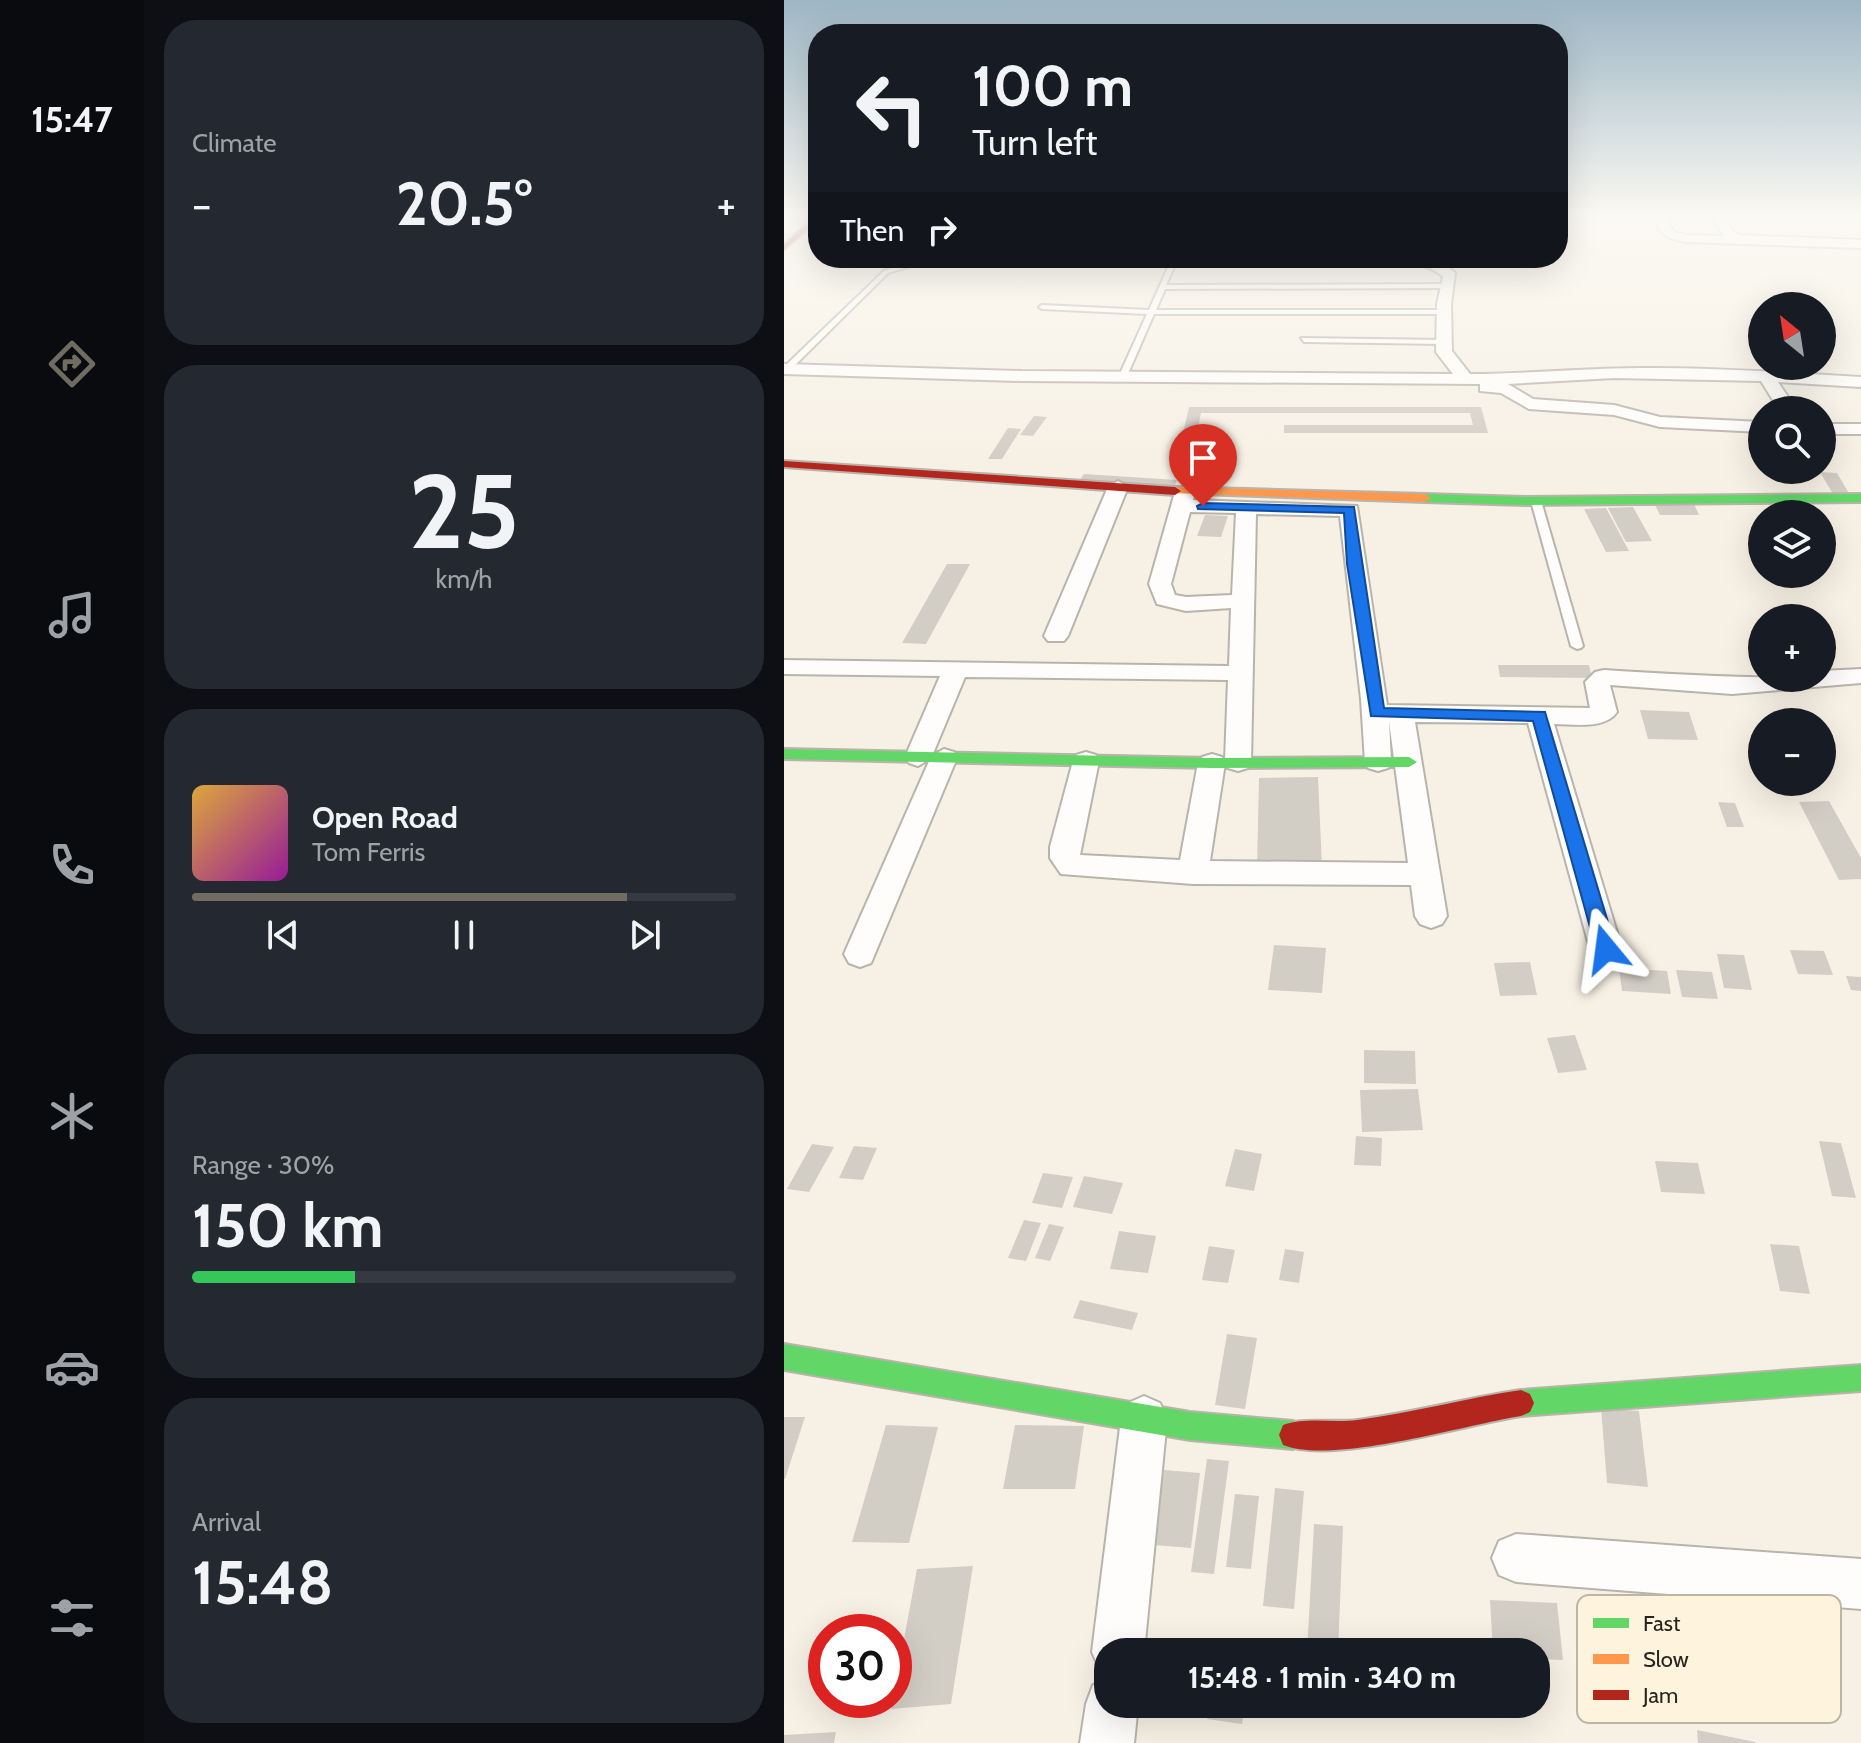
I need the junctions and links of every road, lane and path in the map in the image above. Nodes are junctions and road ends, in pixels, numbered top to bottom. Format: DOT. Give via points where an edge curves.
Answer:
graph roads {
  1 [pos="862,297"];
  2 [pos="1158,297"];
  3 [pos="1446,297"];
  4 [pos="1042,307"];
  5 [pos="1151,312"];
  6 [pos="1444,312"];
  7 [pos="1304,340"];
  8 [pos="1444,342"];
  9 [pos="790,373"];
  10 [pos="1123,376"];
  11 [pos="1748,376"];
  12 [pos="1814,380"];
  13 [pos="1463,382"];
  14 [pos="1861,382"];
  15 [pos="1748,426"];
  16 [pos="1836,429"];
  17 [pos="1861,429"];
  18 [pos="784,464"];
  19 [pos="1118,487"];
  20 [pos="1861,498"];
  21 [pos="1183,499"];
  22 [pos="1536,501"];
  23 [pos="1246,506"];
  24 [pos="1242,601"];
  25 [pos="1056,636"];
  26 [pos="1577,646"];
  27 [pos="784,667"];
  28 [pos="955,671"];
  29 [pos="1239,673"];
  30 [pos="1861,676"];
  31 [pos="1836,677"];
  32 [pos="1748,685"];
  33 [pos="1389,713"];
  34 [pos="1539,716"];
  35 [pos="786,757"];
  36 [pos="931,758"];
  37 [pos="1086,761"];
  38 [pos="1225,762"];
  39 [pos="1378,762"];
  40 [pos="1409,762"];
  41 [pos="1193,873"];
  42 [pos="1424,874"];
  43 [pos="1431,916"];
  44 [pos="1606,949"];
  45 [pos="860,954"];
  46 [pos="784,1357"];
  47 [pos="1861,1378"];
  48 [pos="1144,1419"];
  49 [pos="1516,1558"];
  50 [pos="1861,1584"];
  51 [pos="1120,1638"];
  52 [pos="1110,1718"];
  53 [pos="1107,1743"];
  1 -- 9 [label="lane"];
  2 -- 5 [label="lane"];
  3 -- 6 [label="street"];
  4 -- 5 [label="lane"];
  5 -- 6 [label="lane"];
  5 -- 10 [label="lane"];
  6 -- 8 [label="street"];
  7 -- 8 [label="lane"];
  8 -- 13 [label="street" via="1444,352"];
  9 -- 10 [label="street"];
  9 -- 13 [label="street"];
  10 -- 13 [label="street"];
  11 -- 13 [label="street" via="1708,373"];
  12 -- 14 [label="street"];
  13 -- 15 [label="street" via="1505,388 1529,404 1614,410 1660,422"];
  16 -- 17 [label="street"];
  18 -- 19 [label="main road"];
  19 -- 21 [label="main road"];
  19 -- 25 [label="street"];
  20 -- 22 [label="main road"];
  21 -- 22 [label="main road"];
  21 -- 23 [label="street"];
  21 -- 24 [label="street" via="1160,584 1165,599 1186,604"];
  22 -- 26 [label="lane"];
  23 -- 24 [label="street"];
  23 -- 33 [label="street" via="1350,510 1354,564"];
  24 -- 29 [label="street"];
  27 -- 28 [label="street"];
  28 -- 29 [label="street"];
  28 -- 36 [label="street"];
  29 -- 38 [label="street"];
  30 -- 31 [label="street"];
  32 -- 34 [label="street" via="1604,677 1597,682 1604,708 1600,714"];
  33 -- 34 [label="street"];
  33 -- 39 [label="street"];
  33 -- 40 [label="street"];
  34 -- 44 [label="street"];
  35 -- 36 [label="main road"];
  36 -- 37 [label="main road"];
  36 -- 45 [label="street"];
  37 -- 38 [label="main road"];
  37 -- 41 [label="street" via="1065,847 1072,866"];
  38 -- 39 [label="main road"];
  38 -- 41 [label="street"];
  39 -- 40 [label="main road"];
  40 -- 42 [label="street"];
  41 -- 42 [label="street"];
  42 -- 43 [label="street"];
  46 -- 48 [label="main road"];
  47 -- 48 [label="main road" via="1563,1398 1321,1438"];
  48 -- 51 [label="street"];
  49 -- 50 [label="street"];
  52 -- 53 [label="street"];
}
